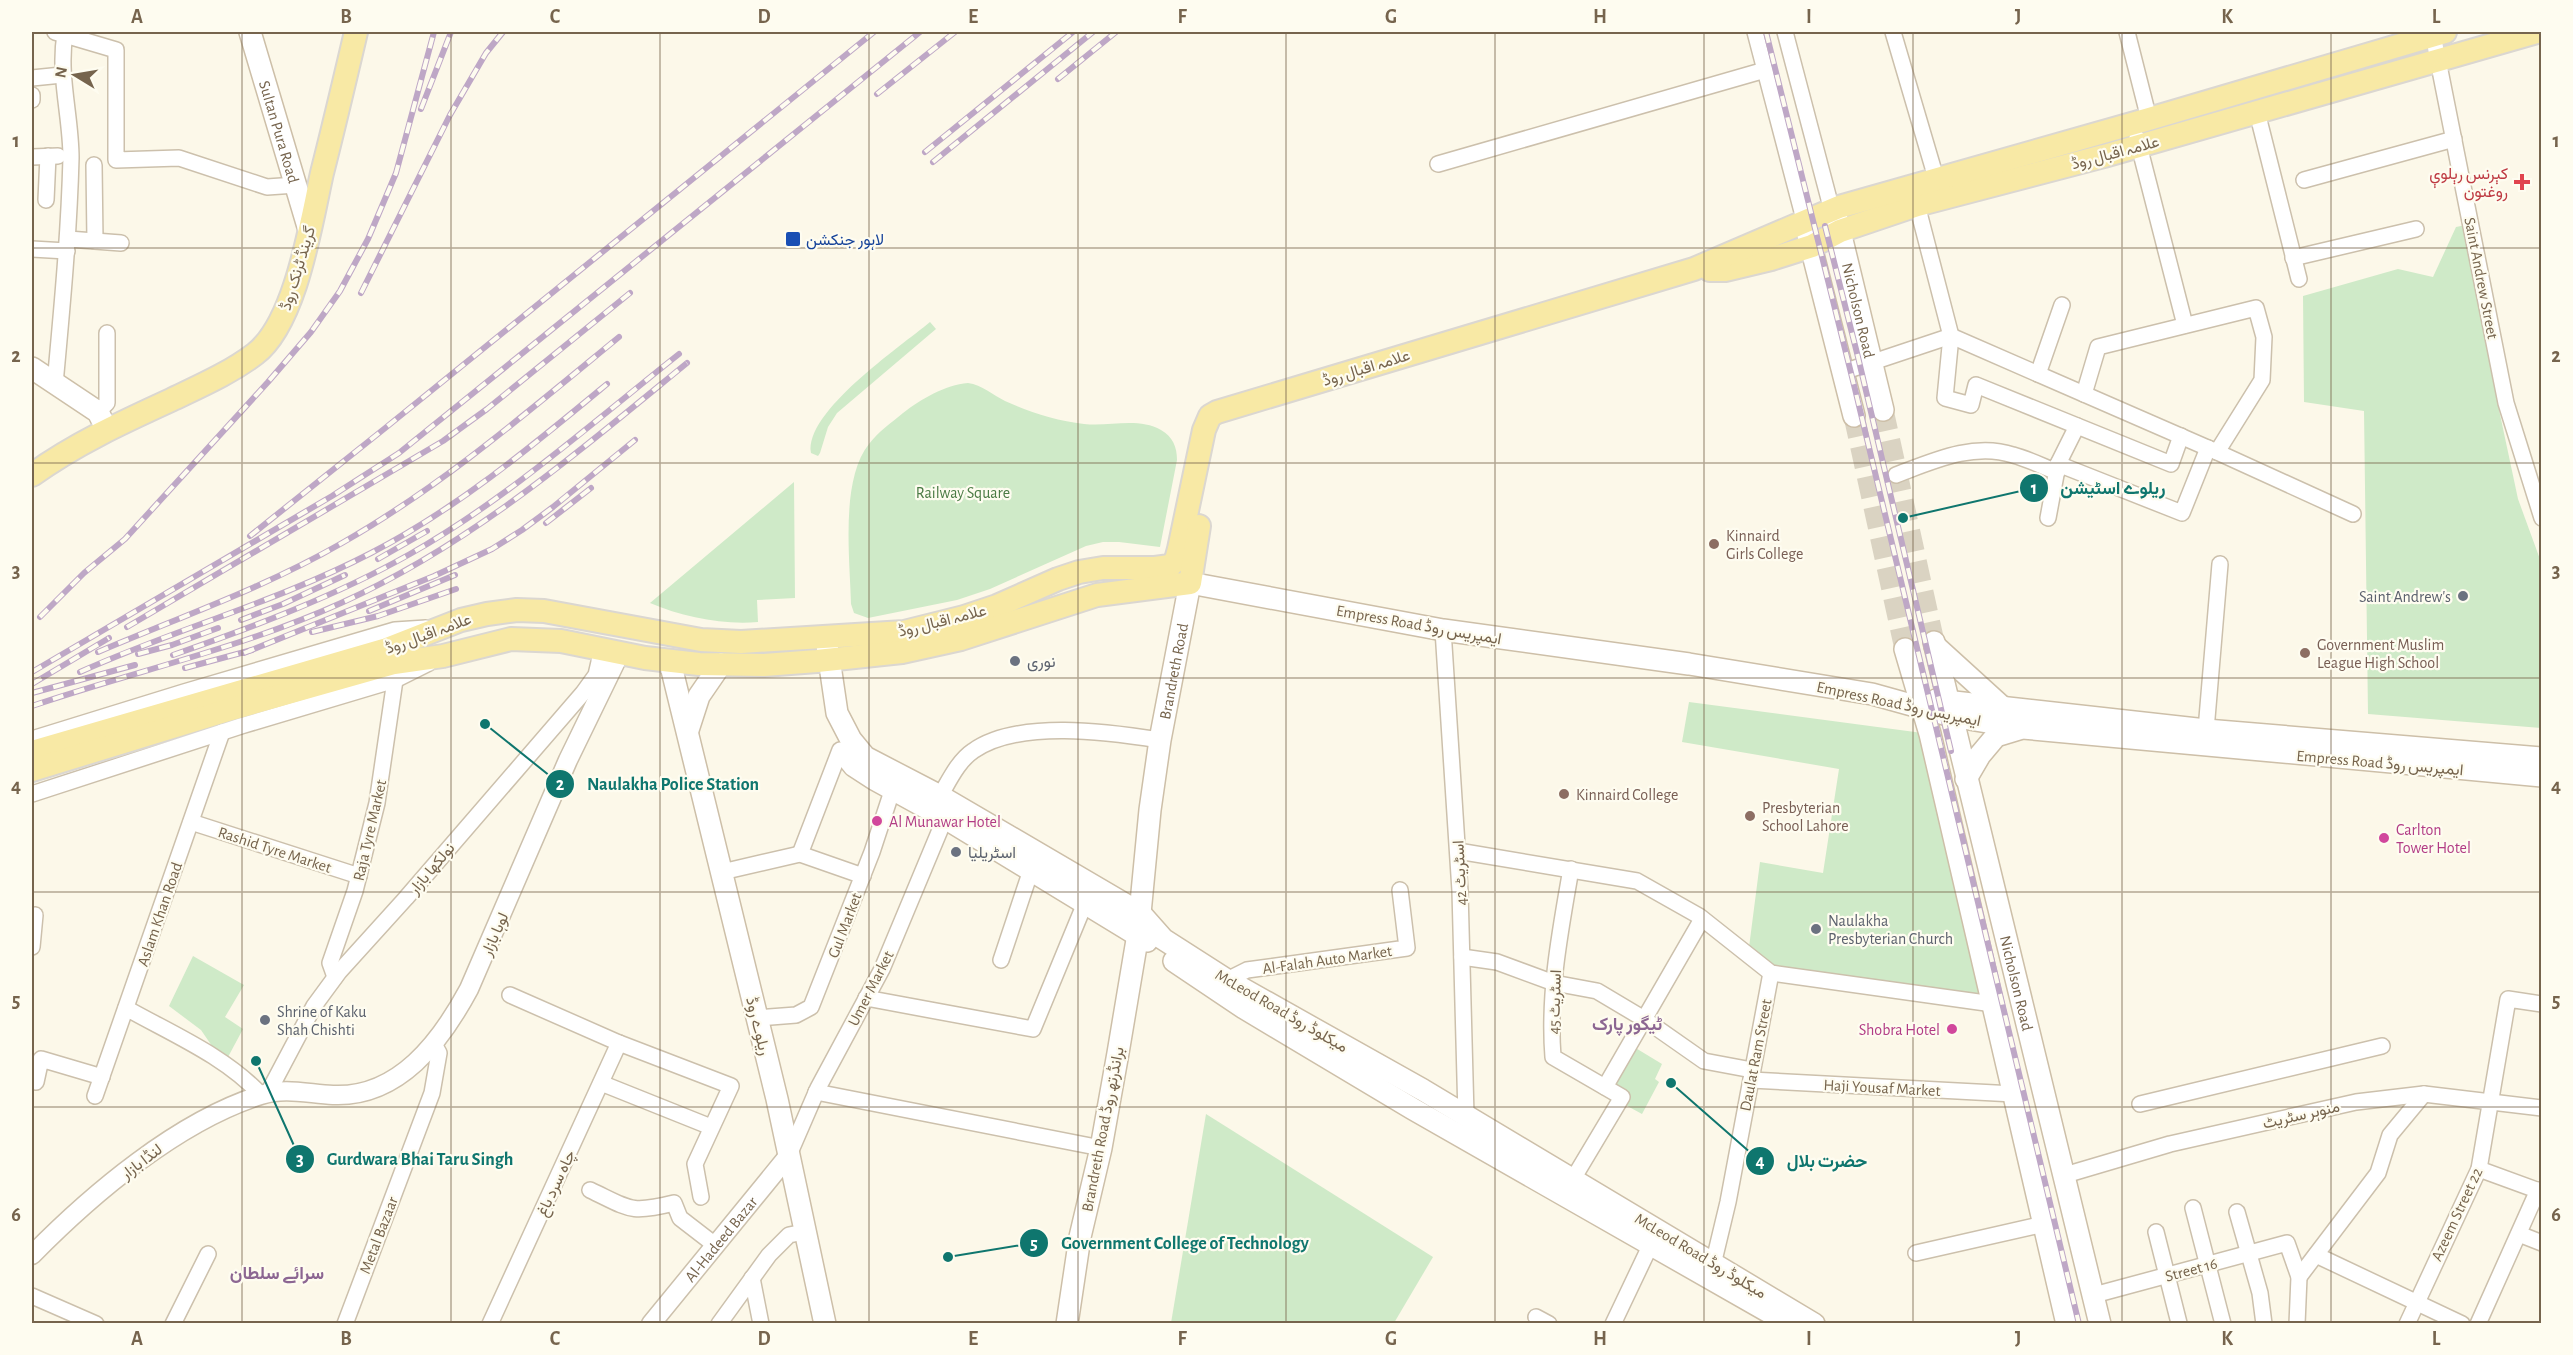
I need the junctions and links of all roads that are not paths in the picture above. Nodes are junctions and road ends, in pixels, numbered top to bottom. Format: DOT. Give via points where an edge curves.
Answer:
graph roads {
  1 [pos="250,32"];
  2 [pos="356,32"];
  3 [pos="1755,32"];
  4 [pos="1785,32"];
  5 [pos="1893,32"];
  6 [pos="2127,32"];
  7 [pos="2537,32"];
  8 [pos="60,33"];
  9 [pos="2439,33"];
  10 [pos="2388,39"];
  11 [pos="2438,60"];
  12 [pos="1765,70"];
  13 [pos="62,75"];
  14 [pos="32,78"];
  15 [pos="32,95"];
  16 [pos="32,100"];
  17 [pos="2257,112"];
  18 [pos="2142,121"];
  19 [pos="2454,139"];
  20 [pos="2139,146"];
  21 [pos="71,155"];
  22 [pos="48,156"];
  23 [pos="32,157"];
  24 [pos="1438,164"];
  25 [pos="94,165"];
  26 [pos="1936,178"];
  27 [pos="2304,180"];
  28 [pos="296,185"];
  29 [pos="46,200"];
  30 [pos="1917,205"];
  31 [pos="1834,209"];
  32 [pos="1805,223"];
  33 [pos="2416,229"];
  34 [pos="309,230"];
  35 [pos="1840,231"];
  36 [pos="95,241"];
  37 [pos="121,243"];
  38 [pos="67,245"];
  39 [pos="1812,246"];
  40 [pos="32,249"];
  41 [pos="2293,258"];
  42 [pos="1694,269"];
  43 [pos="2299,279"];
  44 [pos="2062,305"];
  45 [pos="2185,325"];
  46 [pos="107,333"];
  47 [pos="1951,336"];
  48 [pos="1872,363"];
  49 [pos="32,369"];
  50 [pos="1843,372"];
  51 [pos="2038,374"];
  52 [pos="55,384"];
  53 [pos="2084,394"];
  54 [pos="1222,410"];
  55 [pos="1883,410"];
  56 [pos="1854,416"];
  57 [pos="102,421"];
  58 [pos="2077,426"];
  59 [pos="2181,436"];
  60 [pos="2212,450"];
  61 [pos="2058,468"];
  62 [pos="32,475"];
  63 [pos="1896,475"];
  64 [pos="2353,514"];
  65 [pos="2048,518"];
  66 [pos="2541,518"];
  67 [pos="2220,564"];
  68 [pos="1190,583"];
  69 [pos="446,626"];
  70 [pos="1443,630"];
  71 [pos="822,649"];
  72 [pos="1905,649"];
  73 [pos="611,651"];
  74 [pos="670,662"];
  75 [pos="392,664"];
  76 [pos="721,664"];
  77 [pos="1920,703"];
  78 [pos="2001,706"];
  79 [pos="1949,708"];
  80 [pos="2023,728"];
  81 [pos="688,730"];
  82 [pos="2206,730"];
  83 [pos="222,732"];
  84 [pos="32,740"];
  85 [pos="1160,740"];
  86 [pos="840,750"];
  87 [pos="32,752"];
  88 [pos="2541,758"];
  89 [pos="32,770"];
  90 [pos="2541,776"];
  91 [pos="1966,779"];
  92 [pos="893,788"];
  93 [pos="32,794"];
  94 [pos="940,796"];
  95 [pos="945,818"];
  96 [pos="191,822"];
  97 [pos="1458,851"];
  98 [pos="800,854"];
  99 [pos="1571,869"];
  100 [pos="1031,870"];
  101 [pos="722,872"];
  102 [pos="359,876"];
  103 [pos="863,876"];
  104 [pos="1400,890"];
  105 [pos="1085,903"];
  106 [pos="35,915"];
  107 [pos="1702,919"];
  108 [pos="1139,924"];
  109 [pos="32,947"];
  110 [pos="1462,957"];
  111 [pos="1001,960"];
  112 [pos="1771,973"];
  113 [pos="335,977"];
  114 [pos="1227,980"];
  115 [pos="1554,984"];
  116 [pos="510,995"];
  117 [pos="866,998"];
  118 [pos="1993,1004"];
  119 [pos="2541,1004"];
  120 [pos="126,1008"];
  121 [pos="757,1018"];
  122 [pos="1644,1019"];
  123 [pos="619,1043"];
  124 [pos="434,1044"];
  125 [pos="2382,1046"];
  126 [pos="1751,1075"];
  127 [pos="102,1077"];
  128 [pos="32,1081"];
  129 [pos="601,1083"];
  130 [pos="1605,1087"];
  131 [pos="1423,1090"];
  132 [pos="816,1092"];
  133 [pos="265,1094"];
  134 [pos="2014,1094"];
  135 [pos="2424,1094"];
  136 [pos="95,1096"];
  137 [pos="2492,1101"];
  138 [pos="2139,1104"];
  139 [pos="2541,1108"];
  140 [pos="1413,1109"];
  141 [pos="1466,1116"];
  142 [pos="711,1127"];
  143 [pos="1101,1148"];
  144 [pos="789,1155"];
  145 [pos="2479,1169"];
  146 [pos="2065,1175"];
  147 [pos="1573,1179"];
  148 [pos="590,1190"];
  149 [pos="2540,1191"];
  150 [pos="701,1197"];
  151 [pos="2193,1208"];
  152 [pos="2237,1212"];
  153 [pos="2044,1224"];
  154 [pos="804,1232"];
  155 [pos="2156,1232"];
  156 [pos="2519,1234"];
  157 [pos="2541,1243"];
  158 [pos="1651,1244"];
  159 [pos="716,1245"];
  160 [pos="1916,1253"];
  161 [pos="208,1254"];
  162 [pos="2248,1254"];
  163 [pos="32,1255"];
  164 [pos="2316,1255"];
  165 [pos="2208,1265"];
  166 [pos="1712,1270"];
  167 [pos="2168,1275"];
  168 [pos="2299,1277"];
  169 [pos="752,1278"];
  170 [pos="2094,1295"];
  171 [pos="32,1296"];
  172 [pos="2416,1302"];
  173 [pos="96,1323"];
  174 [pos="173,1323"];
  175 [pos="345,1323"];
  176 [pos="490,1323"];
  177 [pos="651,1323"];
  178 [pos="719,1323"];
  179 [pos="761,1323"];
  180 [pos="825,1323"];
  181 [pos="1067,1323"];
  182 [pos="1613,1323"];
  183 [pos="1789,1323"];
  184 [pos="1815,1323"];
  185 [pos="2067,1323"];
  186 [pos="2100,1323"];
  187 [pos="2179,1323"];
  188 [pos="2223,1323"];
  189 [pos="2264,1323"];
  190 [pos="2296,1323"];
  191 [pos="2407,1323"];
  192 [pos="2462,1323"];
  193 [pos="2478,1323"];
  1 -- 28 [label="main road, Sultan Pura Road"];
  2 -- 34 [label="main road, گرینڈ ٹرنک روڈ"];
  3 -- 12 [label="street"];
  4 -- 31 [label="street"];
  5 -- 26 [label="street"];
  6 -- 18 [label="street"];
  7 -- 11 [label="main road, علامہ اقبال روڈ"];
  8 -- 13 [label="street"];
  8 -- 28 [label="street" via="116,50 116,160 179,158 267,187"];
  9 -- 10 [label="main road, علامہ اقبال روڈ"];
  9 -- 11 [label="street, Saint Andrew Street"];
  10 -- 18 [label="main road, علامہ اقبال روڈ"];
  11 -- 17 [label="main road, علامہ اقبال روڈ"];
  11 -- 19 [label="street, Saint Andrew Street"];
  12 -- 24 [label="street"];
  12 -- 32 [label="street"];
  13 -- 14 [label="street"];
  13 -- 21 [label="street"];
  15 -- 16 [label="street"];
  17 -- 20 [label="main road, علامہ اقبال روڈ"];
  17 -- 41 [label="street"];
  18 -- 20 [label="street"];
  18 -- 26 [label="main road, علامہ اقبال روڈ"];
  19 -- 27 [label="street"];
  19 -- 66 [label="street, Saint Andrew Street" via="2506,403"];
  20 -- 30 [label="main road, علامہ اقبال روڈ"];
  20 -- 45 [label="street"];
  21 -- 22 [label="street"];
  21 -- 38 [label="street"];
  22 -- 23 [label="street"];
  22 -- 29 [label="street"];
  25 -- 36 [label="street"];
  26 -- 31 [label="main road, علامہ اقبال روڈ"];
  28 -- 34 [label="main road, Sultan Pura Road"];
  30 -- 35 [label="main road, علامہ اقبال روڈ"];
  30 -- 47 [label="street"];
  31 -- 32 [label="main road, علامہ اقبال روڈ"];
  31 -- 35 [label="main road, Nicholson Road"];
  32 -- 39 [label="main road, Nicholson Road"];
  32 -- 42 [label="main road, علامہ اقبال روڈ"];
  33 -- 41 [label="street"];
  34 -- 57 [label="main road, گرینڈ ٹرنک روڈ" via="286,308 269,340 255,354 205,384"];
  35 -- 39 [label="main road, علامہ اقبال روڈ"];
  35 -- 48 [label="main road, Nicholson Road"];
  36 -- 37 [label="street"];
  36 -- 38 [label="street"];
  38 -- 40 [label="street"];
  38 -- 52 [label="street"];
  39 -- 42 [label="main road, علامہ اقبال روڈ" via="1725,270"];
  39 -- 50 [label="main road, Nicholson Road"];
  41 -- 43 [label="street"];
  42 -- 54 [label="main road, علامہ اقبال روڈ"];
  44 -- 51 [label="street"];
  45 -- 53 [label="street" via="2098,347"];
  45 -- 60 [label="street" via="2256,308 2264,337 2262,380"];
  46 -- 57 [label="street" via="107,403"];
  47 -- 48 [label="street"];
  47 -- 51 [label="street"];
  47 -- 58 [label="street" via="1945,398 1971,405 1976,385"];
  48 -- 50 [label="street"];
  48 -- 55 [label="main road, Nicholson Road"];
  49 -- 52 [label="main road"];
  50 -- 56 [label="main road, Nicholson Road"];
  51 -- 53 [label="street"];
  52 -- 57 [label="main road"];
  53 -- 59 [label="street"];
  54 -- 68 [label="main road, Brandreth Road"];
  54 -- 71 [label="main road, علامہ اقبال روڈ" via="1210,416 1204,430 1179,549 1170,566 1079,572 964,617"];
  57 -- 62 [label="main road, گرینڈ ٹرنک روڈ"];
  58 -- 59 [label="street" via="2171,464"];
  58 -- 61 [label="street"];
  59 -- 60 [label="street"];
  60 -- 61 [label="street" via="2182,513"];
  60 -- 64 [label="street"];
  61 -- 63 [label="street" via="2011,454 1978,451 1945,456"];
  61 -- 65 [label="street"];
  67 -- 82 [label="street"];
  68 -- 70 [label="main road, Empress Road ایمپریس روڈ"];
  68 -- 71 [label="main road, علامہ اقبال روڈ" via="1097,595 961,639 902,652"];
  68 -- 85 [label="main road, Brandreth Road"];
  69 -- 71 [label="main road, علامہ اقبال روڈ" via="487,614 544,611 701,640"];
  69 -- 75 [label="main road, علامہ اقبال روڈ"];
  69 -- 84 [label="street" via="394,630"];
  70 -- 77 [label="main road, Empress Road ایمپریس روڈ" via="1689,664"];
  70 -- 97 [label="street, اسٹریٹ 42"];
  71 -- 76 [label="main road, علامہ اقبال روڈ"];
  71 -- 86 [label="main road, McLeod Road میکلوڈ روڈ" via="828,721"];
  71 -- 94 [label="main road, McLeod Road میکلوڈ روڈ" via="837,713 857,748 865,757"];
  72 -- 77 [label="main road, Nicholson Road"];
  73 -- 74 [label="main road, علامہ اقبال روڈ"];
  73 -- 75 [label="main road, علامہ اقبال روڈ" via="530,638 512,639"];
  73 -- 113 [label="street, نولکھا بازار" via="583,693"];
  73 -- 124 [label="street, لوہا بازار" via="469,989"];
  74 -- 76 [label="main road, علامہ اقبال روڈ"];
  74 -- 81 [label="main road, ریلوے روڈ"];
  75 -- 83 [label="street"];
  75 -- 87 [label="main road, علامہ اقبال روڈ"];
  75 -- 89 [label="main road, علامہ اقبال روڈ"];
  75 -- 102 [label="street, Raja Tyre Market" via="377,803"];
  76 -- 81 [label="main road" via="699,696"];
  77 -- 79 [label="main road, Empress Road ایمپریس روڈ"];
  77 -- 118 [label="main road, Nicholson Road"];
  78 -- 79 [label="main road, Empress Road ایمپریس روڈ"];
  78 -- 79 [label="main road, Nicholson Road" via="1935,644"];
  78 -- 82 [label="main road, Empress Road ایمپریس روڈ"];
  79 -- 80 [label="main road, Empress Road ایمپریس روڈ"];
  79 -- 91 [label="main road, Nicholson Road"];
  80 -- 90 [label="main road, Empress Road ایمپریس روڈ"];
  80 -- 91 [label="main road" via="1996,736"];
  81 -- 101 [label="main road, ریلوے روڈ"];
  82 -- 88 [label="main road, Empress Road ایمپریس روڈ"];
  83 -- 93 [label="street"];
  83 -- 96 [label="street, Aslam Khan Road"];
  85 -- 94 [label="street" via="1097,730 997,739 972,751"];
  85 -- 108 [label="main road, Brandreth Road"];
  86 -- 92 [label="main road, McLeod Road میکلوڈ روڈ" via="854,766"];
  86 -- 98 [label="street"];
  91 -- 146 [label="main road, Nicholson Road"];
  92 -- 95 [label="main road, McLeod Road میکلوڈ روڈ"];
  92 -- 103 [label="street, Gul Market"];
  94 -- 108 [label="main road, McLeod Road میکلوڈ روڈ"];
  95 -- 100 [label="main road, McLeod Road میکلوڈ روڈ"];
  95 -- 117 [label="street, Umer Market"];
  96 -- 102 [label="street, Rashid Tyre Market"];
  96 -- 120 [label="street, Aslam Khan Road"];
  97 -- 99 [label="street"];
  97 -- 110 [label="street, اسٹریٹ 42"];
  98 -- 101 [label="street"];
  98 -- 103 [label="street"];
  99 -- 107 [label="street" via="1637,881"];
  99 -- 115 [label="street, اسٹریٹ 45"];
  100 -- 105 [label="main road, McLeod Road میکلوڈ روڈ"];
  100 -- 111 [label="street"];
  101 -- 121 [label="main road, ریلوے روڈ"];
  102 -- 113 [label="street, Raja Tyre Market" via="330,963"];
  103 -- 121 [label="street, Gul Market" via="811,1008 796,1015"];
  104 -- 114 [label="street, Al-Falah Auto Market" via="1407,948 1247,970"];
  105 -- 108 [label="main road, McLeod Road میکلوڈ روڈ"];
  105 -- 117 [label="street" via="1033,1029"];
  106 -- 109 [label="street"];
  107 -- 112 [label="street"];
  107 -- 122 [label="street"];
  108 -- 114 [label="main road, McLeod Road میکلوڈ روڈ"];
  108 -- 140 [label="main road, McLeod Road میکلوڈ روڈ" via="1244,1008"];
  108 -- 143 [label="main road, Brandreth Road برانڈرتھ روڈ"];
  110 -- 115 [label="street, Haji Yousaf Market" via="1497,962"];
  110 -- 141 [label="street, اسٹریٹ 42"];
  112 -- 118 [label="street"];
  112 -- 126 [label="street, Daulat Ram Street"];
  113 -- 133 [label="street, نولکھا بازار" via="314,1006"];
  114 -- 131 [label="main road, McLeod Road میکلوڈ روڈ"];
  115 -- 122 [label="street, Haji Yousaf Market" via="1597,991"];
  115 -- 130 [label="street, اسٹریٹ 45" via="1553,1057"];
  116 -- 123 [label="street"];
  117 -- 132 [label="street, Umer Market"];
  118 -- 134 [label="main road, Nicholson Road"];
  119 -- 137 [label="street, Azeem Street 22" via="2508,999"];
  120 -- 127 [label="street, Aslam Khan Road"];
  120 -- 133 [label="street" via="212,1056"];
  121 -- 144 [label="main road, ریلوے روڈ"];
  122 -- 126 [label="street, Haji Yousaf Market" via="1704,1061"];
  122 -- 130 [label="street"];
  123 -- 129 [label="street, چاہ سرد باغ"];
  123 -- 142 [label="street" via="731,1086"];
  124 -- 133 [label="street, لوہا بازار" via="381,1087 349,1095 300,1091"];
  124 -- 175 [label="street, Metal Bazaar" via="439,1053 432,1093"];
  125 -- 138 [label="street"];
  126 -- 134 [label="street, Haji Yousaf Market"];
  126 -- 166 [label="street, Daulat Ram Street"];
  127 -- 128 [label="street" via="41,1059 36,1082"];
  127 -- 136 [label="street, Aslam Khan Road"];
  129 -- 142 [label="street"];
  129 -- 176 [label="street, چاہ سرد باغ"];
  130 -- 147 [label="street, اسٹریٹ 45" via="1622,1097"];
  131 -- 140 [label="main road"];
  131 -- 141 [label="main road, McLeod Road میکلوڈ روڈ"];
  132 -- 143 [label="street"];
  132 -- 144 [label="street, Umer Market"];
  133 -- 163 [label="street, لنڈا بازار" via="203,1121 148,1155 78,1211"];
  134 -- 153 [label="main road, Nicholson Road"];
  135 -- 137 [label="street, منوہر سٹریٹ"];
  135 -- 146 [label="street, منوہر سٹریٹ" via="2356,1102 2170,1144"];
  135 -- 164 [label="street" via="2390,1135 2378,1173"];
  137 -- 139 [label="street, منوہر سٹریٹ"];
  137 -- 145 [label="street, Azeem Street 22"];
  140 -- 158 [label="main road, McLeod Road میکلوڈ روڈ"];
  141 -- 147 [label="main road, McLeod Road میکلوڈ روڈ"];
  142 -- 150 [label="street" via="695,1164"];
  143 -- 181 [label="main road, Brandreth Road برانڈرتھ روڈ" via="1080,1237"];
  144 -- 154 [label="main road, ریلوے روڈ"];
  144 -- 159 [label="street, Al-Hadeed Bazar"];
  145 -- 149 [label="street"];
  145 -- 172 [label="street, Azeem Street 22"];
  146 -- 170 [label="main road, Nicholson Road"];
  147 -- 166 [label="main road, McLeod Road میکلوڈ روڈ"];
  148 -- 159 [label="street" via="632,1210 674,1203 681,1218"];
  149 -- 156 [label="street"];
  151 -- 165 [label="street"];
  152 -- 162 [label="street"];
  153 -- 160 [label="street"];
  153 -- 185 [label="main road, Nicholson Road"];
  154 -- 169 [label="street" via="789,1235"];
  154 -- 180 [label="main road, ریلوے روڈ"];
  155 -- 167 [label="street"];
  156 -- 157 [label="street"];
  156 -- 193 [label="street"];
  158 -- 166 [label="main road, McLeod Road میکلوڈ روڈ"];
  158 -- 182 [label="street"];
  159 -- 177 [label="street, Al-Hadeed Bazar"];
  161 -- 174 [label="street"];
  162 -- 165 [label="street, Street 16"];
  162 -- 168 [label="street, Street 16" via="2287,1243"];
  162 -- 189 [label="street"];
  164 -- 168 [label="street"];
  164 -- 172 [label="street"];
  165 -- 167 [label="street, Street 16"];
  165 -- 188 [label="street"];
  166 -- 183 [label="main road, McLeod Road میکلوڈ روڈ"];
  166 -- 184 [label="main road, McLeod Road میکلوڈ روڈ"];
  167 -- 170 [label="street, Street 16"];
  167 -- 187 [label="street"];
  168 -- 190 [label="street"];
  169 -- 178 [label="street"];
  169 -- 179 [label="street"];
  170 -- 186 [label="main road, Nicholson Road"];
  171 -- 173 [label="street"];
  172 -- 191 [label="street, Azeem Street 22"];
  172 -- 192 [label="street"];
}
